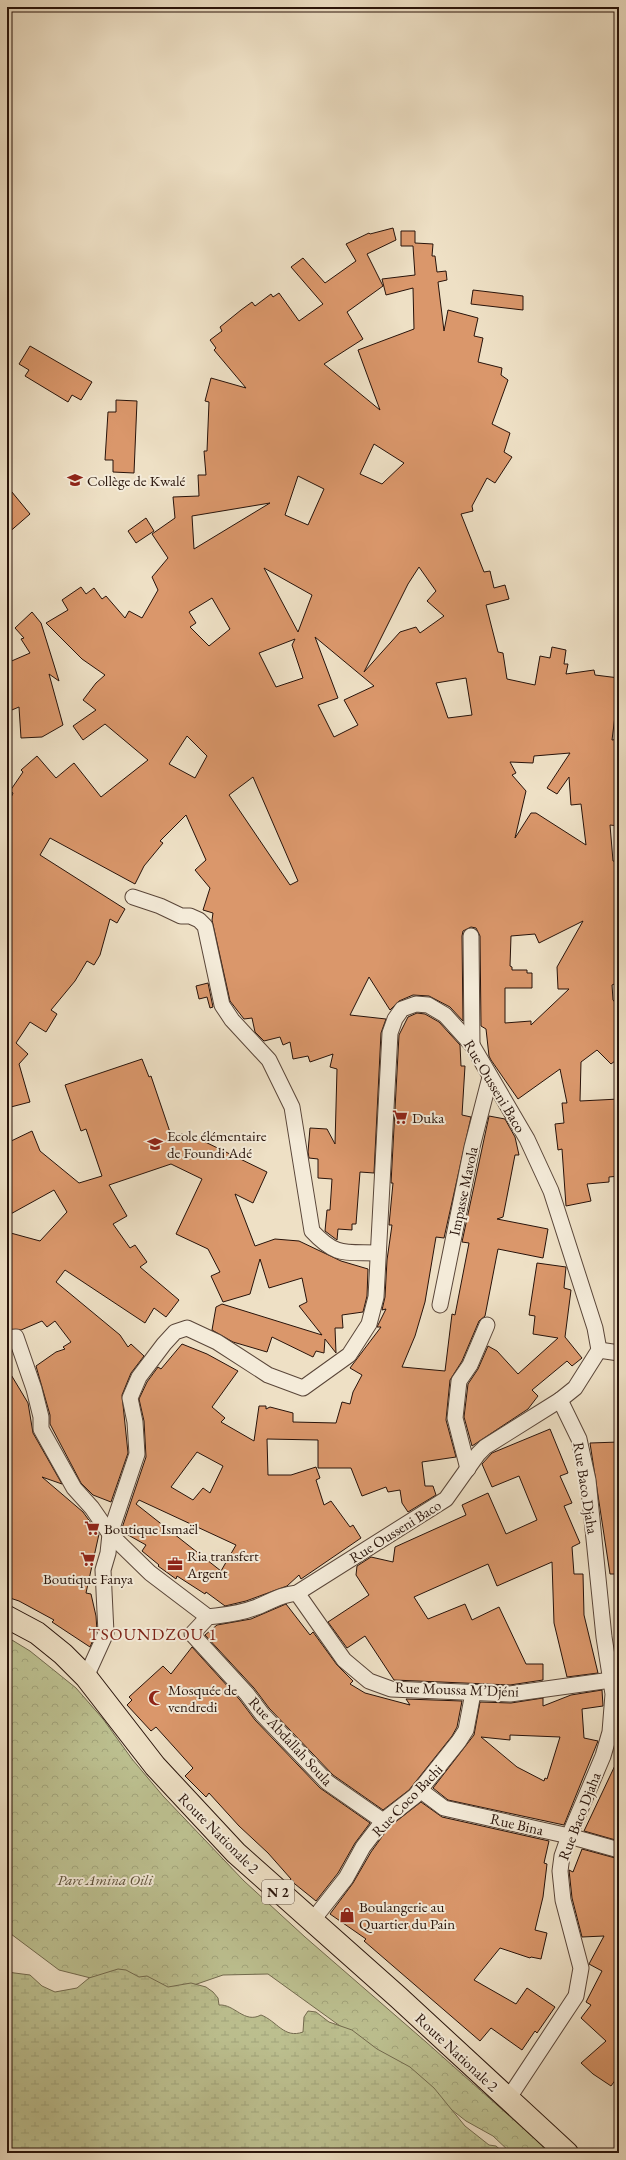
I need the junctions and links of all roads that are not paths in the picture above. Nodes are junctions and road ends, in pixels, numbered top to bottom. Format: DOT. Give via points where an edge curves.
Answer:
graph roads {
  1 [pos="133,897"];
  2 [pos="471,936"];
  3 [pos="472,1045"];
  4 [pos="490,1077"];
  5 [pos="377,1253"];
  6 [pos="440,1305"];
  7 [pos="487,1325"];
  8 [pos="7,1338"];
  9 [pos="599,1350"];
  10 [pos="619,1353"];
  11 [pos="560,1400"];
  12 [pos="468,1469"];
  13 [pos="110,1534"];
  14 [pos="297,1593"];
  15 [pos="7,1617"];
  16 [pos="208,1617"];
  17 [pos="86,1677"];
  18 [pos="611,1680"];
  19 [pos="473,1693"];
  20 [pos="420,1790"];
  21 [pos="383,1821"];
  22 [pos="569,1836"];
  23 [pos="619,1850"];
  24 [pos="312,1921"];
  25 [pos="508,2099"];
  26 [pos="567,2153"];
  1 -- 5 [label="street" via="180,916 195,918 205,926 222,1005 232,1020 269,1060 292,1107 312,1231 336,1252"];
  2 -- 3 [label="street"];
  3 -- 4 [label="street, Rue Ousseni Baco"];
  3 -- 5 [label="street, Rue Ousseni Baco" via="445,1015 428,1005 416,1004 402,1009 395,1019 390,1033"];
  4 -- 6 [label="street, Impasse Mavola" via="472,1147"];
  4 -- 9 [label="street, Rue Ousseni Baco" via="527,1139 550,1191 595,1328"];
  5 -- 13 [label="street, Rue Ousseni Baco" via="376,1297 369,1324 349,1356 303,1388 268,1375 217,1342 187,1328 175,1332 139,1378 130,1398 137,1454"];
  7 -- 12 [label="street" via="470,1365 459,1381 455,1418"];
  8 -- 13 [label="street" via="16,1337 20,1344 41,1417 41,1429 49,1446 74,1488"];
  9 -- 10 [label="street"];
  9 -- 11 [label="street, Rue Ousseni Baco" via="575,1388"];
  11 -- 12 [label="street, Rue Ousseni Baco" via="485,1447"];
  11 -- 18 [label="street, Rue Baco Djaha" via="579,1439 588,1480 604,1637"];
  12 -- 14 [label="street, Rue Ousseni Baco" via="446,1499"];
  13 -- 16 [label="street" via="150,1573"];
  13 -- 17 [label="street, Rue Ousseni Baco" via="103,1570 106,1633"];
  14 -- 16 [label="street, Rue Ousseni Baco" via="282,1594 255,1608 237,1613"];
  14 -- 19 [label="street, Rue Moussa M’Djéni" via="344,1660 369,1681 391,1689"];
  15 -- 17 [label="main road, Route Nationale 2 / N 2" via="37,1633"];
  16 -- 21 [label="street, Rue Abdallah Soula" via="192,1634 262,1714 327,1782"];
  17 -- 24 [label="main road, Route Nationale 2 / N 2" via="155,1766 191,1806 236,1853"];
  18 -- 19 [label="street, Rue Moussa M’Djéni" via="510,1694"];
  18 -- 22 [label="street, Rue Baco Djaha" via="613,1694 610,1732 603,1756"];
  19 -- 20 [label="street, Rue Coco Bachi" via="466,1730"];
  20 -- 21 [label="street, Rue Coco Bachi"];
  20 -- 22 [label="street, Rue Bina" via="444,1808"];
  21 -- 24 [label="street, Rue Coco Bachi" via="363,1847 346,1878"];
  22 -- 23 [label="street, Rue Bina"];
  22 -- 25 [label="street, Rue Baco Djaha" via="560,1871 563,1900 581,1968 576,1996"];
  24 -- 25 [label="main road, Route Nationale 2 / N 2"];
  25 -- 26 [label="main road, Route Nationale 2 / N 2"];
}
